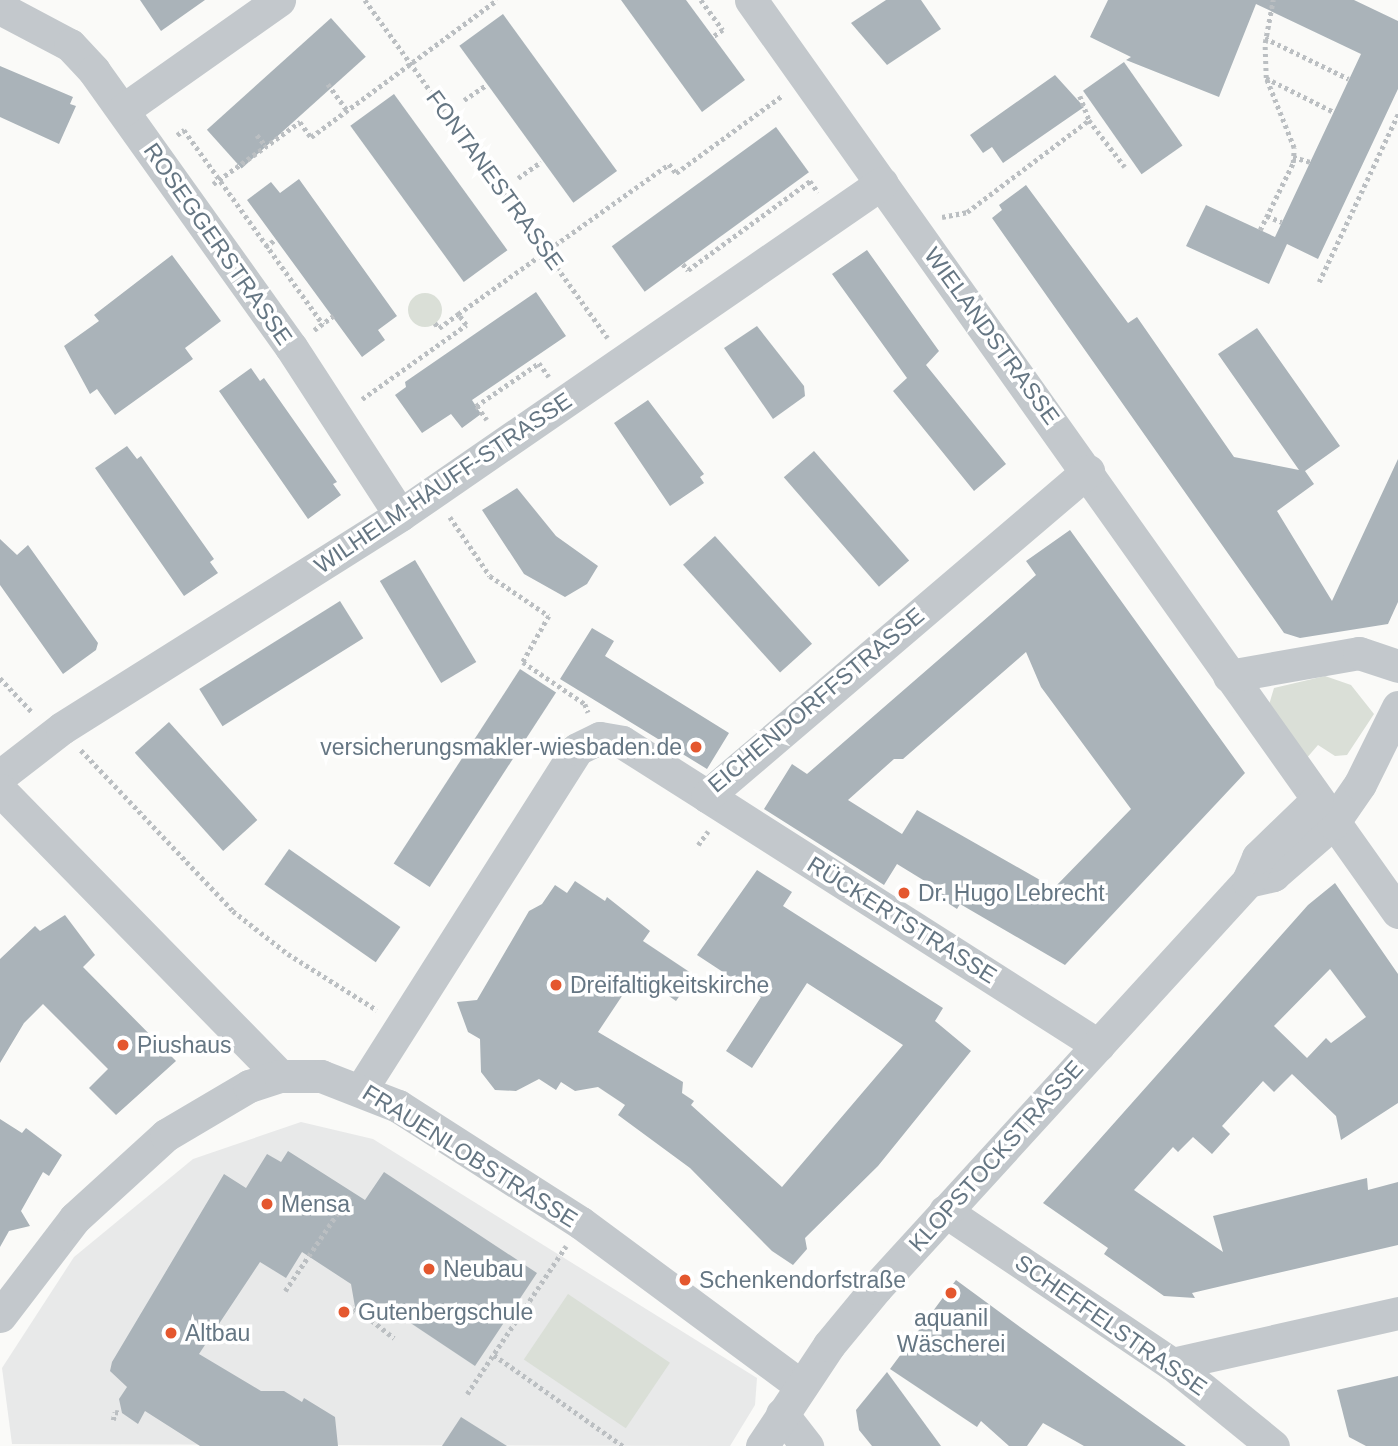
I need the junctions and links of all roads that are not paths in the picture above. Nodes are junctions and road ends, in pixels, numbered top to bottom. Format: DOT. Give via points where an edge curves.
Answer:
graph roads {
  1 [pos="279,0"];
  2 [pos="751,0"];
  3 [pos="0,8"];
  4 [pos="123,110"];
  5 [pos="882,183"];
  6 [pos="1088,471"];
  7 [pos="400,515"];
  8 [pos="1398,666"];
  9 [pos="1229,676"];
  10 [pos="1398,706"];
  11 [pos="0,776"];
  12 [pos="0,790"];
  13 [pos="706,796"];
  14 [pos="1325,811"];
  15 [pos="1398,912"];
  16 [pos="1098,1045"];
  17 [pos="280,1076"];
  18 [pos="362,1088"];
  19 [pos="945,1211"];
  20 [pos="1398,1313"];
  21 [pos="0,1316"];
  22 [pos="1172,1364"];
  23 [pos="801,1386"];
  24 [pos="782,1414"];
  25 [pos="762,1446"];
  26 [pos="807,1446"];
  27 [pos="1273,1446"];
  1 -- 4 [label="street"];
  2 -- 5 [label="street, WIELANDSTRASSE"];
  3 -- 4 [label="street, ROSEGGERSTRASSE" via="69,45"];
  4 -- 7 [label="street, ROSEGGERSTRASSE"];
  5 -- 6 [label="street, WIELANDSTRASSE"];
  5 -- 7 [label="street, WILHELM-HAUFF-STRASSE"];
  6 -- 9 [label="street, WIELANDSTRASSE"];
  6 -- 13 [label="street, EICHENDORFFSTRASSE"];
  7 -- 11 [label="street, WILHELM-HAUFF-STRASSE" via="57,732"];
  8 -- 9 [label="street" via="1359,653"];
  9 -- 14 [label="street, WIELANDSTRASSE"];
  10 -- 14 [label="street, KLOPSTOCKSTRASSE" via="1360,784"];
  12 -- 17 [label="street"];
  13 -- 16 [label="street, RÜCKERTSTRASSE"];
  13 -- 18 [label="street, EICHENDORFFSTRASSE" via="622,742 600,738 577,750"];
  14 -- 15 [label="street, WIELANDSTRASSE"];
  14 -- 16 [label="street, KLOPSTOCKSTRASSE" via="1258,857 1248,881"];
  16 -- 19 [label="street, KLOPSTOCKSTRASSE"];
  17 -- 18 [label="street, FRAUENLOBSTRASSE" via="321,1076"];
  17 -- 21 [label="street" via="197,1114 124,1168 48,1249"];
  18 -- 23 [label="street, FRAUENLOBSTRASSE" via="581,1223"];
  19 -- 22 [label="street, SCHEFFELSTRASSE"];
  19 -- 23 [label="street, KLOPSTOCKSTRASSE"];
  20 -- 22 [label="street"];
  22 -- 27 [label="street, SCHEFFELSTRASSE"];
  23 -- 24 [label="street, KLOPSTOCKSTRASSE"];
  24 -- 25 [label="street, KLOPSTOCKSTRASSE"];
  24 -- 26 [label="street"];
}
